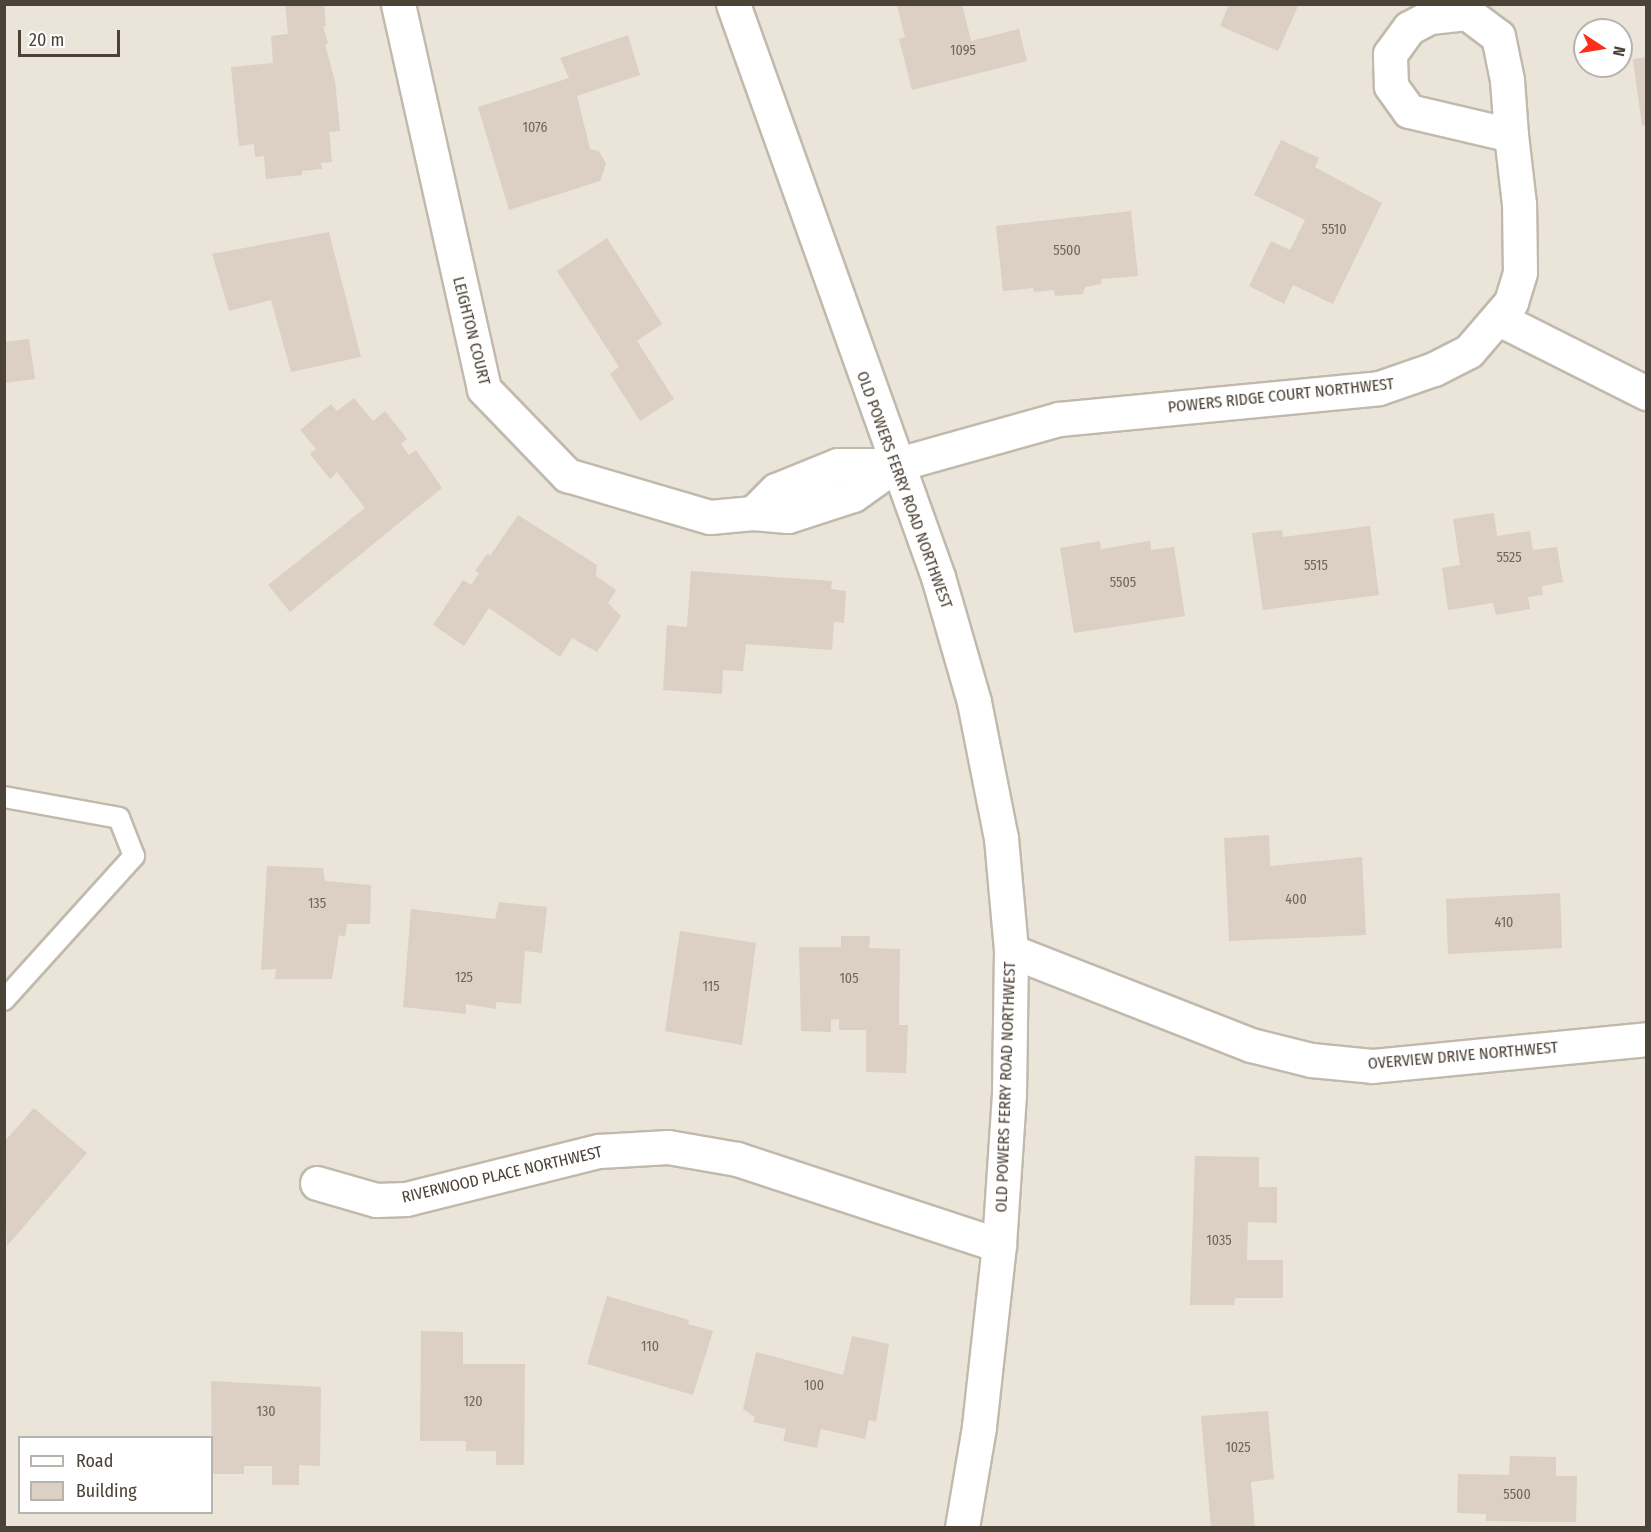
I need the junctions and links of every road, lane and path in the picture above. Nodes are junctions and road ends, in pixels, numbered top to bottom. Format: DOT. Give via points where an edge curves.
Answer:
graph roads {
  1 [pos="398,4"];
  2 [pos="733,4"];
  3 [pos="1511,135"];
  4 [pos="1499,319"];
  5 [pos="1647,393"];
  6 [pos="895,465"];
  7 [pos="4,797"];
  8 [pos="1011,951"];
  9 [pos="4,1000"];
  10 [pos="1647,1039"];
  11 [pos="316,1183"];
  12 [pos="999,1245"];
  13 [pos="962,1527"];
  1 -- 6 [label="street, LEIGHTON COURT" via="484,389 567,475 710,517 753,513 788,516 853,495"];
  2 -- 6 [label="street, OLD POWERS FERRY ROAD NORTHWEST"];
  3 -- 4 [label="street, POWERS RIDGE COURT NORTHWEST" via="1519,204 1520,272 1511,303"];
  4 -- 5 [label="street"];
  4 -- 6 [label="street, POWERS RIDGE COURT NORTHWEST" via="1469,351 1406,381 1379,388 1059,419"];
  6 -- 8 [label="street, OLD POWERS FERRY ROAD NORTHWEST" via="938,577 974,702 1001,838"];
  7 -- 9 [label="lane" via="119,818 134,856"];
  8 -- 10 [label="street, OVERVIEW DRIVE NORTHWEST" via="1251,1045 1311,1060 1372,1066"];
  8 -- 12 [label="street, OLD POWERS FERRY ROAD NORTHWEST" via="1009,1094"];
  11 -- 12 [label="street, RIVERWOOD PLACE NORTHWEST" via="375,1200 406,1199 599,1151 668,1147 737,1160"];
  12 -- 13 [label="street, OLD POWERS FERRY ROAD NORTHWEST" via="979,1427"];
}
